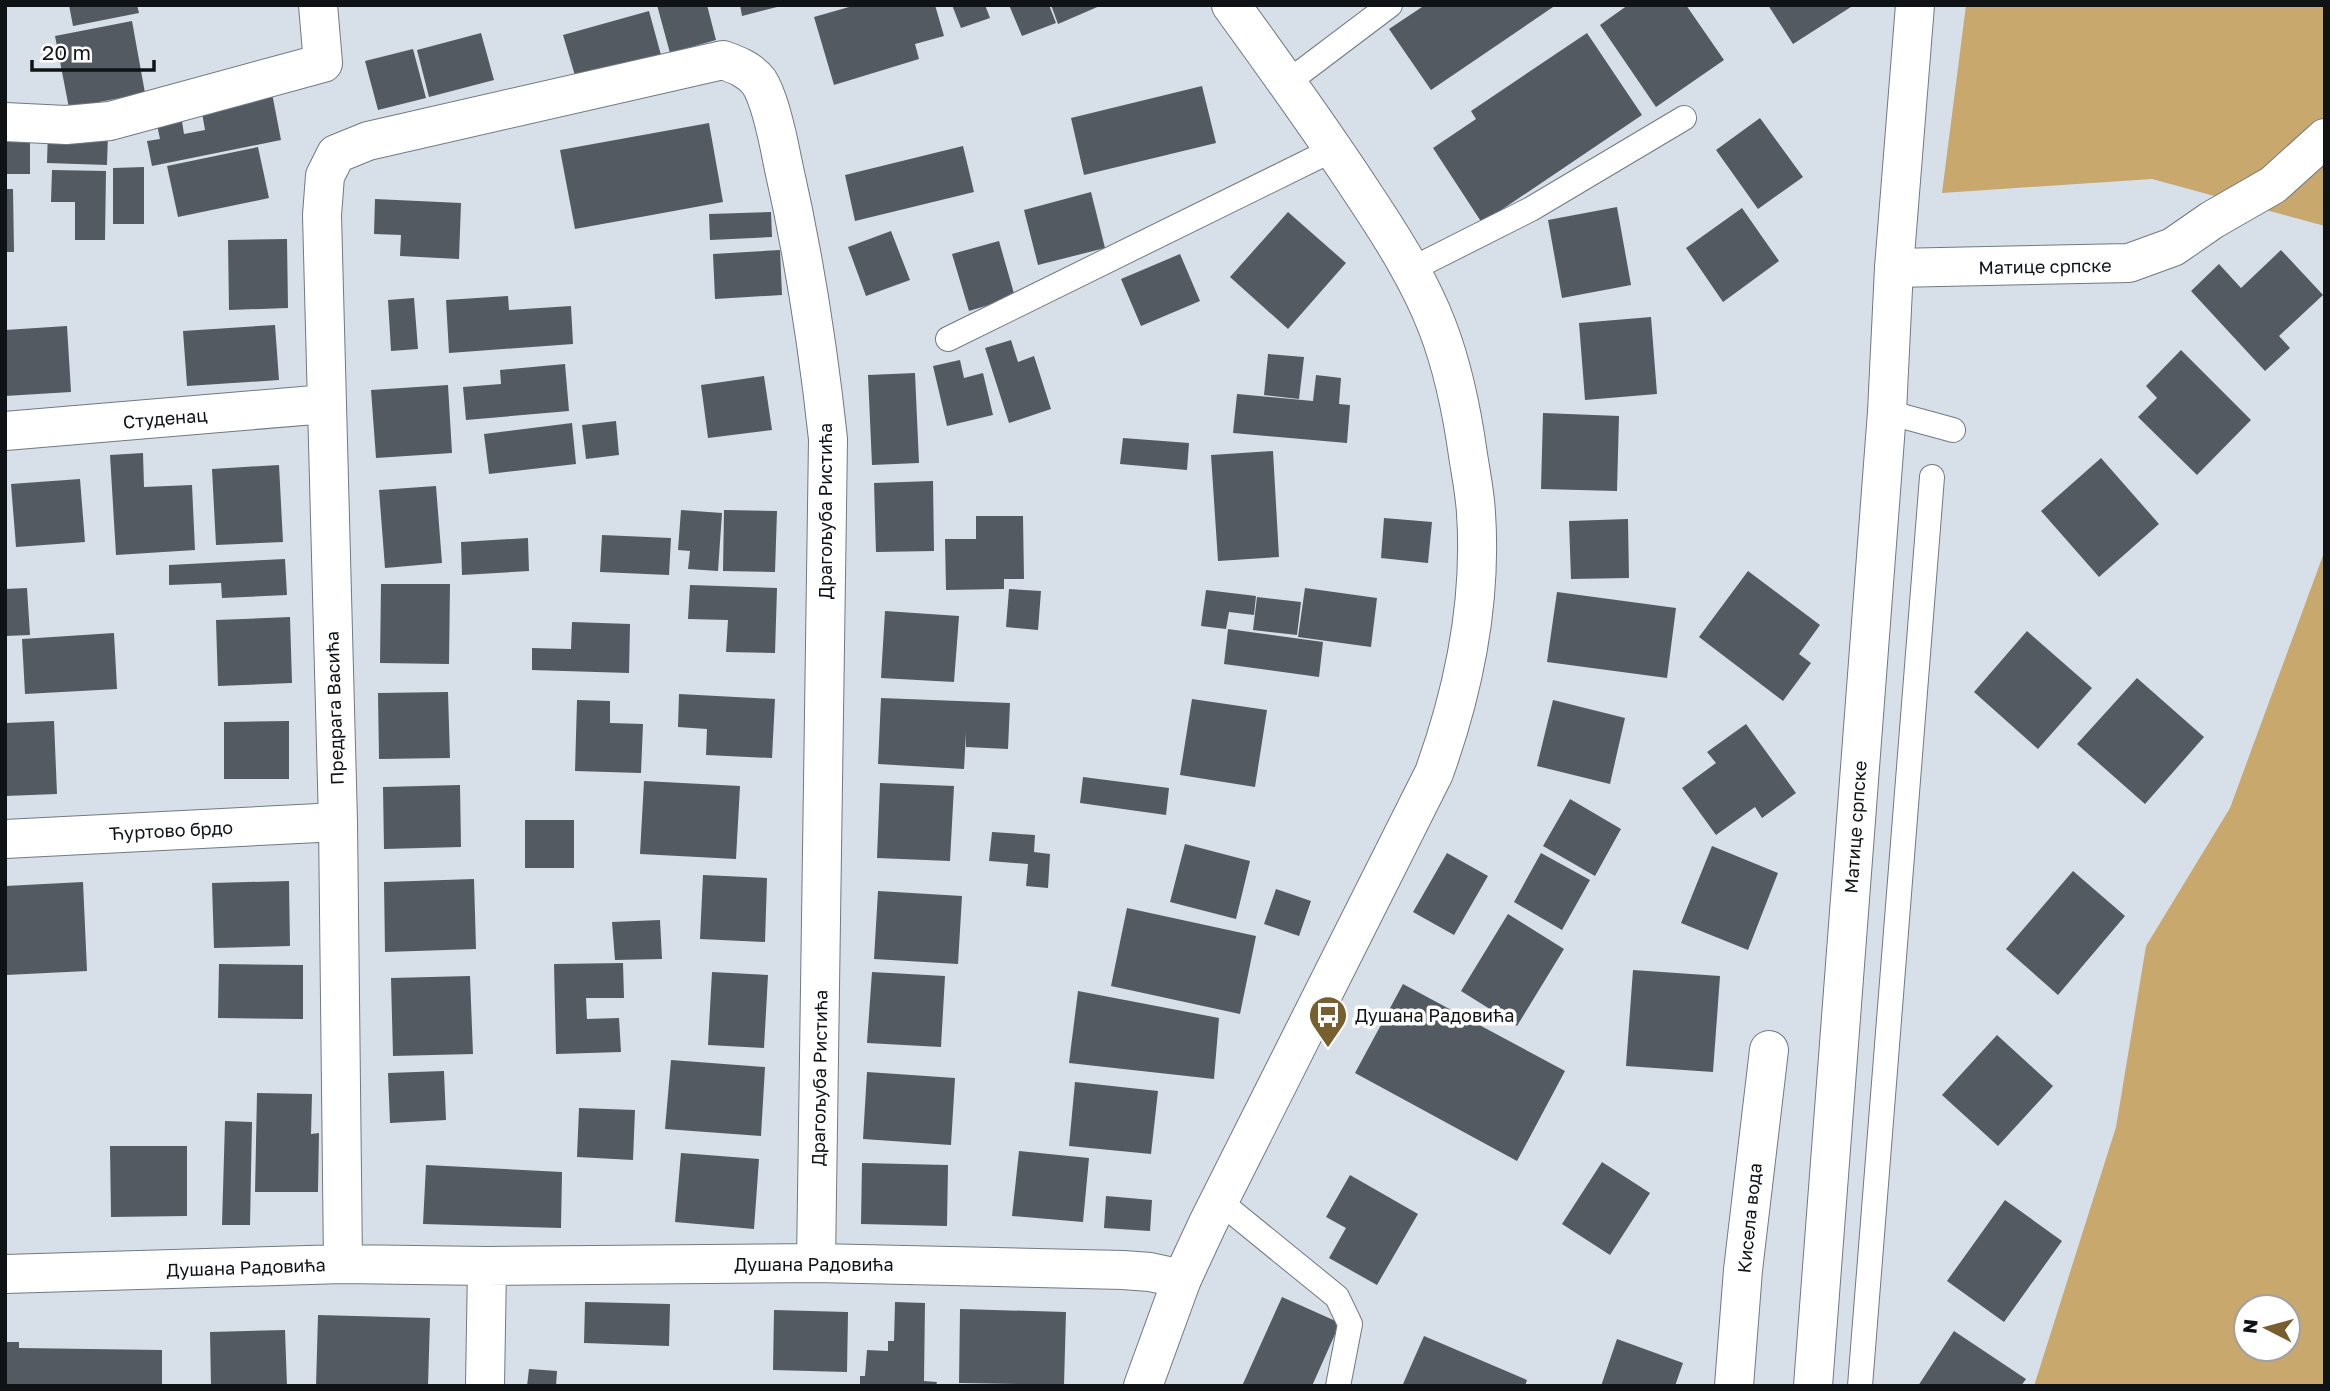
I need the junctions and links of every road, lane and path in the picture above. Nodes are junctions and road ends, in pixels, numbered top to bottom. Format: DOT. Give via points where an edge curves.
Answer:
graph roads {
  1 [pos="318,5"];
  2 [pos="1231,5"];
  3 [pos="1390,5"];
  4 [pos="1916,5"];
  5 [pos="1288,82"];
  6 [pos="1684,118"];
  7 [pos="5,122"];
  8 [pos="2325,138"];
  9 [pos="1334,149"];
  10 [pos="336,154"];
  11 [pos="1894,268"];
  12 [pos="1410,270"];
  13 [pos="948,339"];
  14 [pos="326,404"];
  15 [pos="1887,412"];
  16 [pos="1953,430"];
  17 [pos="5,431"];
  18 [pos="1932,477"];
  19 [pos="338,822"];
  20 [pos="5,839"];
  21 [pos="1769,1050"];
  22 [pos="1219,1200"];
  23 [pos="817,1263"];
  24 [pos="343,1264"];
  25 [pos="487,1266"];
  26 [pos="5,1273"];
  27 [pos="1182,1279"];
  28 [pos="485,1386"];
  29 [pos="1143,1386"];
  30 [pos="1338,1386"];
  31 [pos="1734,1386"];
  32 [pos="1813,1386"];
  33 [pos="1860,1386"];
  1 -- 7 [label="street" via="323,62 110,121 66,125"];
  2 -- 5 [label="street"];
  3 -- 5 [label="lane"];
  4 -- 11 [label="street, Матице српске"];
  5 -- 9 [label="street"];
  6 -- 12 [label="lane" via="1531,209"];
  8 -- 11 [label="street, Матице српске" via="2273,185 2173,247 2129,264"];
  9 -- 12 [label="street"];
  9 -- 13 [label="lane"];
  10 -- 14 [label="street, Предрага Васића" via="325,176 323,215"];
  10 -- 23 [label="street, Драгољуба Ристића" via="368,141 723,60 742,67 759,83 774,123 801,240 828,439"];
  11 -- 15 [label="street, Матице српске"];
  12 -- 22 [label="street" via="1437,325 1452,372 1475,501 1473,616 1464,676 1434,773"];
  14 -- 17 [label="street, Студенац"];
  14 -- 19 [label="street, Предрага Васића"];
  15 -- 16 [label="lane"];
  15 -- 32 [label="street, Матице српске"];
  18 -- 33 [label="lane"];
  19 -- 20 [label="street, Ћуртово брдо"];
  19 -- 24 [label="street, Предрага Васића"];
  21 -- 31 [label="street, Кисела вода"];
  22 -- 27 [label="street"];
  22 -- 30 [label="lane" via="1337,1297 1350,1324"];
  23 -- 25 [label="street, Душана Радовића"];
  23 -- 27 [label="street, Душана Радовића" via="1123,1270"];
  24 -- 25 [label="street, Душана Радовића"];
  24 -- 26 [label="street, Душана Радовића"];
  25 -- 28 [label="street"];
  27 -- 29 [label="street"];
}
